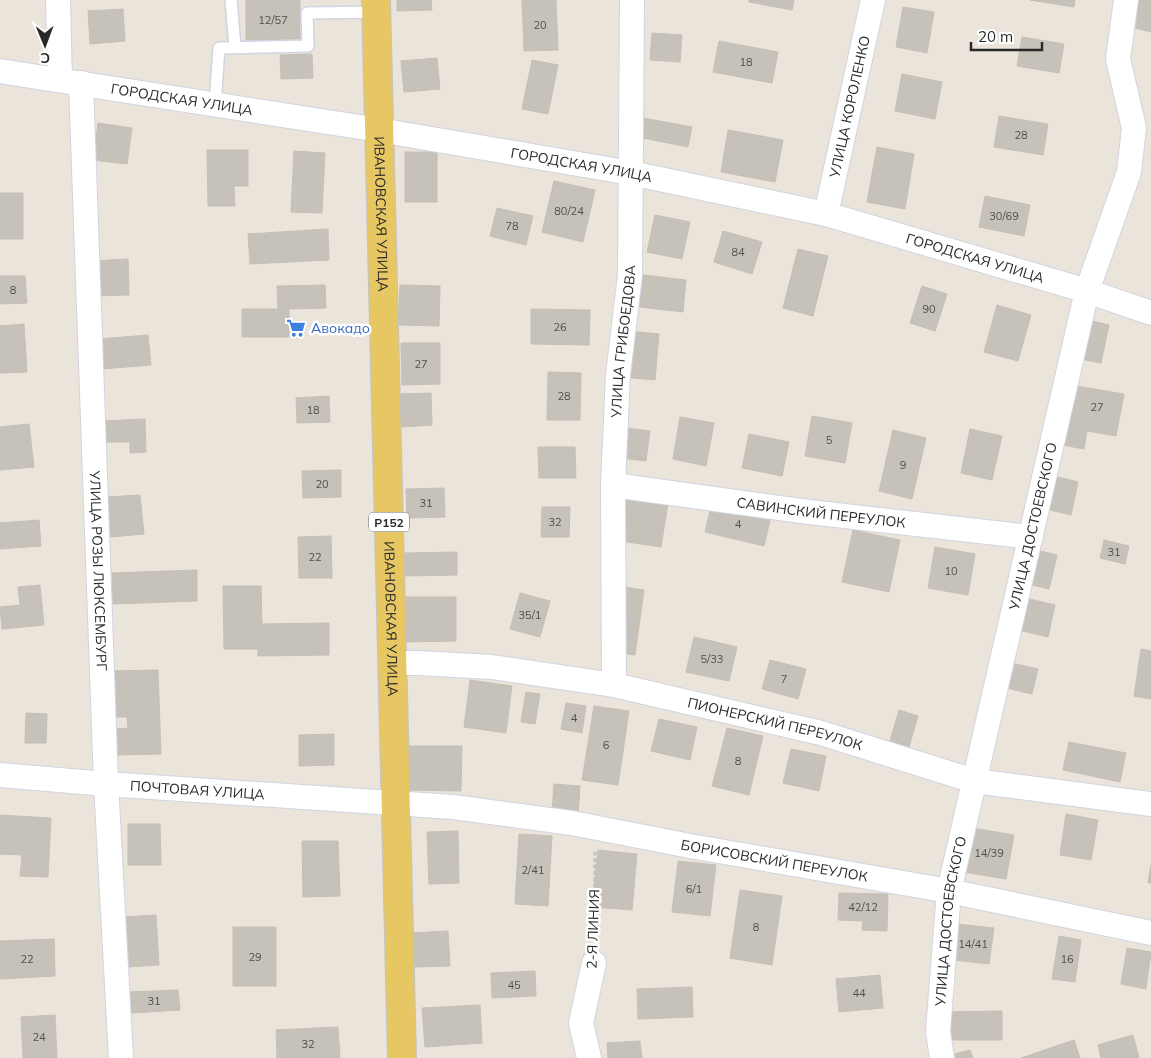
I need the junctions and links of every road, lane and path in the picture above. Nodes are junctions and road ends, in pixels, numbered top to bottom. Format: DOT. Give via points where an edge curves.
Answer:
graph roads {
  1 [pos="58,0"];
  2 [pos="231,0"];
  3 [pos="632,0"];
  4 [pos="873,0"];
  5 [pos="1126,0"];
  6 [pos="376,6"];
  7 [pos="235,47"];
  8 [pos="0,71"];
  9 [pos="71,82"];
  10 [pos="215,105"];
  11 [pos="1151,111"];
  12 [pos="1134,128"];
  13 [pos="379,130"];
  14 [pos="631,173"];
  15 [pos="826,214"];
  16 [pos="1087,291"];
  17 [pos="1151,313"];
  18 [pos="613,485"];
  19 [pos="1031,537"];
  20 [pos="393,664"];
  21 [pos="614,684"];
  22 [pos="0,775"];
  23 [pos="974,781"];
  24 [pos="106,784"];
  25 [pos="395,804"];
  26 [pos="1151,804"];
  27 [pos="595,827"];
  28 [pos="949,891"];
  29 [pos="1151,933"];
  30 [pos="594,963"];
  31 [pos="121,1058"];
  32 [pos="402,1058"];
  33 [pos="589,1058"];
  34 [pos="942,1058"];
  1 -- 9 [label="street, УЛИЦА РОЗЫ ЛЮКСЕМБУРГ"];
  2 -- 7 [label="lane"];
  3 -- 14 [label="street, УЛИЦА ГРИБОЕДОВА"];
  4 -- 15 [label="street, УЛИЦА КОРОЛЕНКО"];
  5 -- 12 [label="street, УЛИЦА ДОСТОЕВСКОГО" via="1118,59"];
  6 -- 7 [label="lane" via="307,13 308,46"];
  6 -- 13 [label="main road, ИВАНОВСКАЯ УЛИЦА / Р152"];
  7 -- 10 [label="lane" via="219,48"];
  8 -- 9 [label="street, ГОРОДСКАЯ УЛИЦА"];
  9 -- 10 [label="street, ГОРОДСКАЯ УЛИЦА"];
  9 -- 24 [label="street, УЛИЦА РОЗЫ ЛЮКСЕМБУРГ"];
  10 -- 13 [label="street, ГОРОДСКАЯ УЛИЦА"];
  11 -- 12 [label="street"];
  12 -- 16 [label="street, УЛИЦА ДОСТОЕВСКОГО" via="1129,172"];
  13 -- 14 [label="street, ГОРОДСКАЯ УЛИЦА"];
  13 -- 20 [label="main road, ИВАНОВСКАЯ УЛИЦА / Р152"];
  14 -- 15 [label="street, ГОРОДСКАЯ УЛИЦА"];
  14 -- 18 [label="street, УЛИЦА ГРИБОЕДОВА" via="630,275 618,375"];
  15 -- 16 [label="street, ГОРОДСКАЯ УЛИЦА"];
  16 -- 17 [label="street, ГОРОДСКАЯ УЛИЦА"];
  16 -- 19 [label="street, УЛИЦА ДОСТОЕВСКОГО"];
  18 -- 19 [label="street, САВИНСКИЙ ПЕРЕУЛОК" via="809,512"];
  18 -- 21 [label="street, УЛИЦА ГРИБОЕДОВА"];
  19 -- 23 [label="street, УЛИЦА ДОСТОЕВСКОГО"];
  20 -- 21 [label="street, ПИОНЕРСКИЙ ПЕРЕУЛОК" via="492,667"];
  20 -- 25 [label="main road, ИВАНОВСКАЯ УЛИЦА / Р152"];
  21 -- 23 [label="street, ПИОНЕРСКИЙ ПЕРЕУЛОК" via="821,733"];
  22 -- 24 [label="street, ПОЧТОВАЯ УЛИЦА"];
  23 -- 26 [label="street, ПИОНЕРСКИЙ ПЕРЕУЛОК"];
  23 -- 28 [label="street, УЛИЦА ДОСТОЕВСКОГО"];
  24 -- 25 [label="street, ПОЧТОВАЯ УЛИЦА"];
  24 -- 31 [label="street, УЛИЦА РОЗЫ ЛЮКСЕМБУРГ"];
  25 -- 27 [label="street, БОРИСОВСКИЙ ПЕРЕУЛОК" via="453,808"];
  25 -- 32 [label="main road, ИВАНОВСКАЯ УЛИЦА / Р152"];
  27 -- 28 [label="street, БОРИСОВСКИЙ ПЕРЕУЛОК"];
  27 -- 30 [label="path, 2-Я ЛИНИЯ"];
  28 -- 29 [label="street, БОРИСОВСКИЙ ПЕРЕУЛОК"];
  28 -- 34 [label="street, УЛИЦА ДОСТОЕВСКОГО" via="938,1031"];
  30 -- 33 [label="street, 2-Я ЛИНИЯ" via="581,1023"];
}
